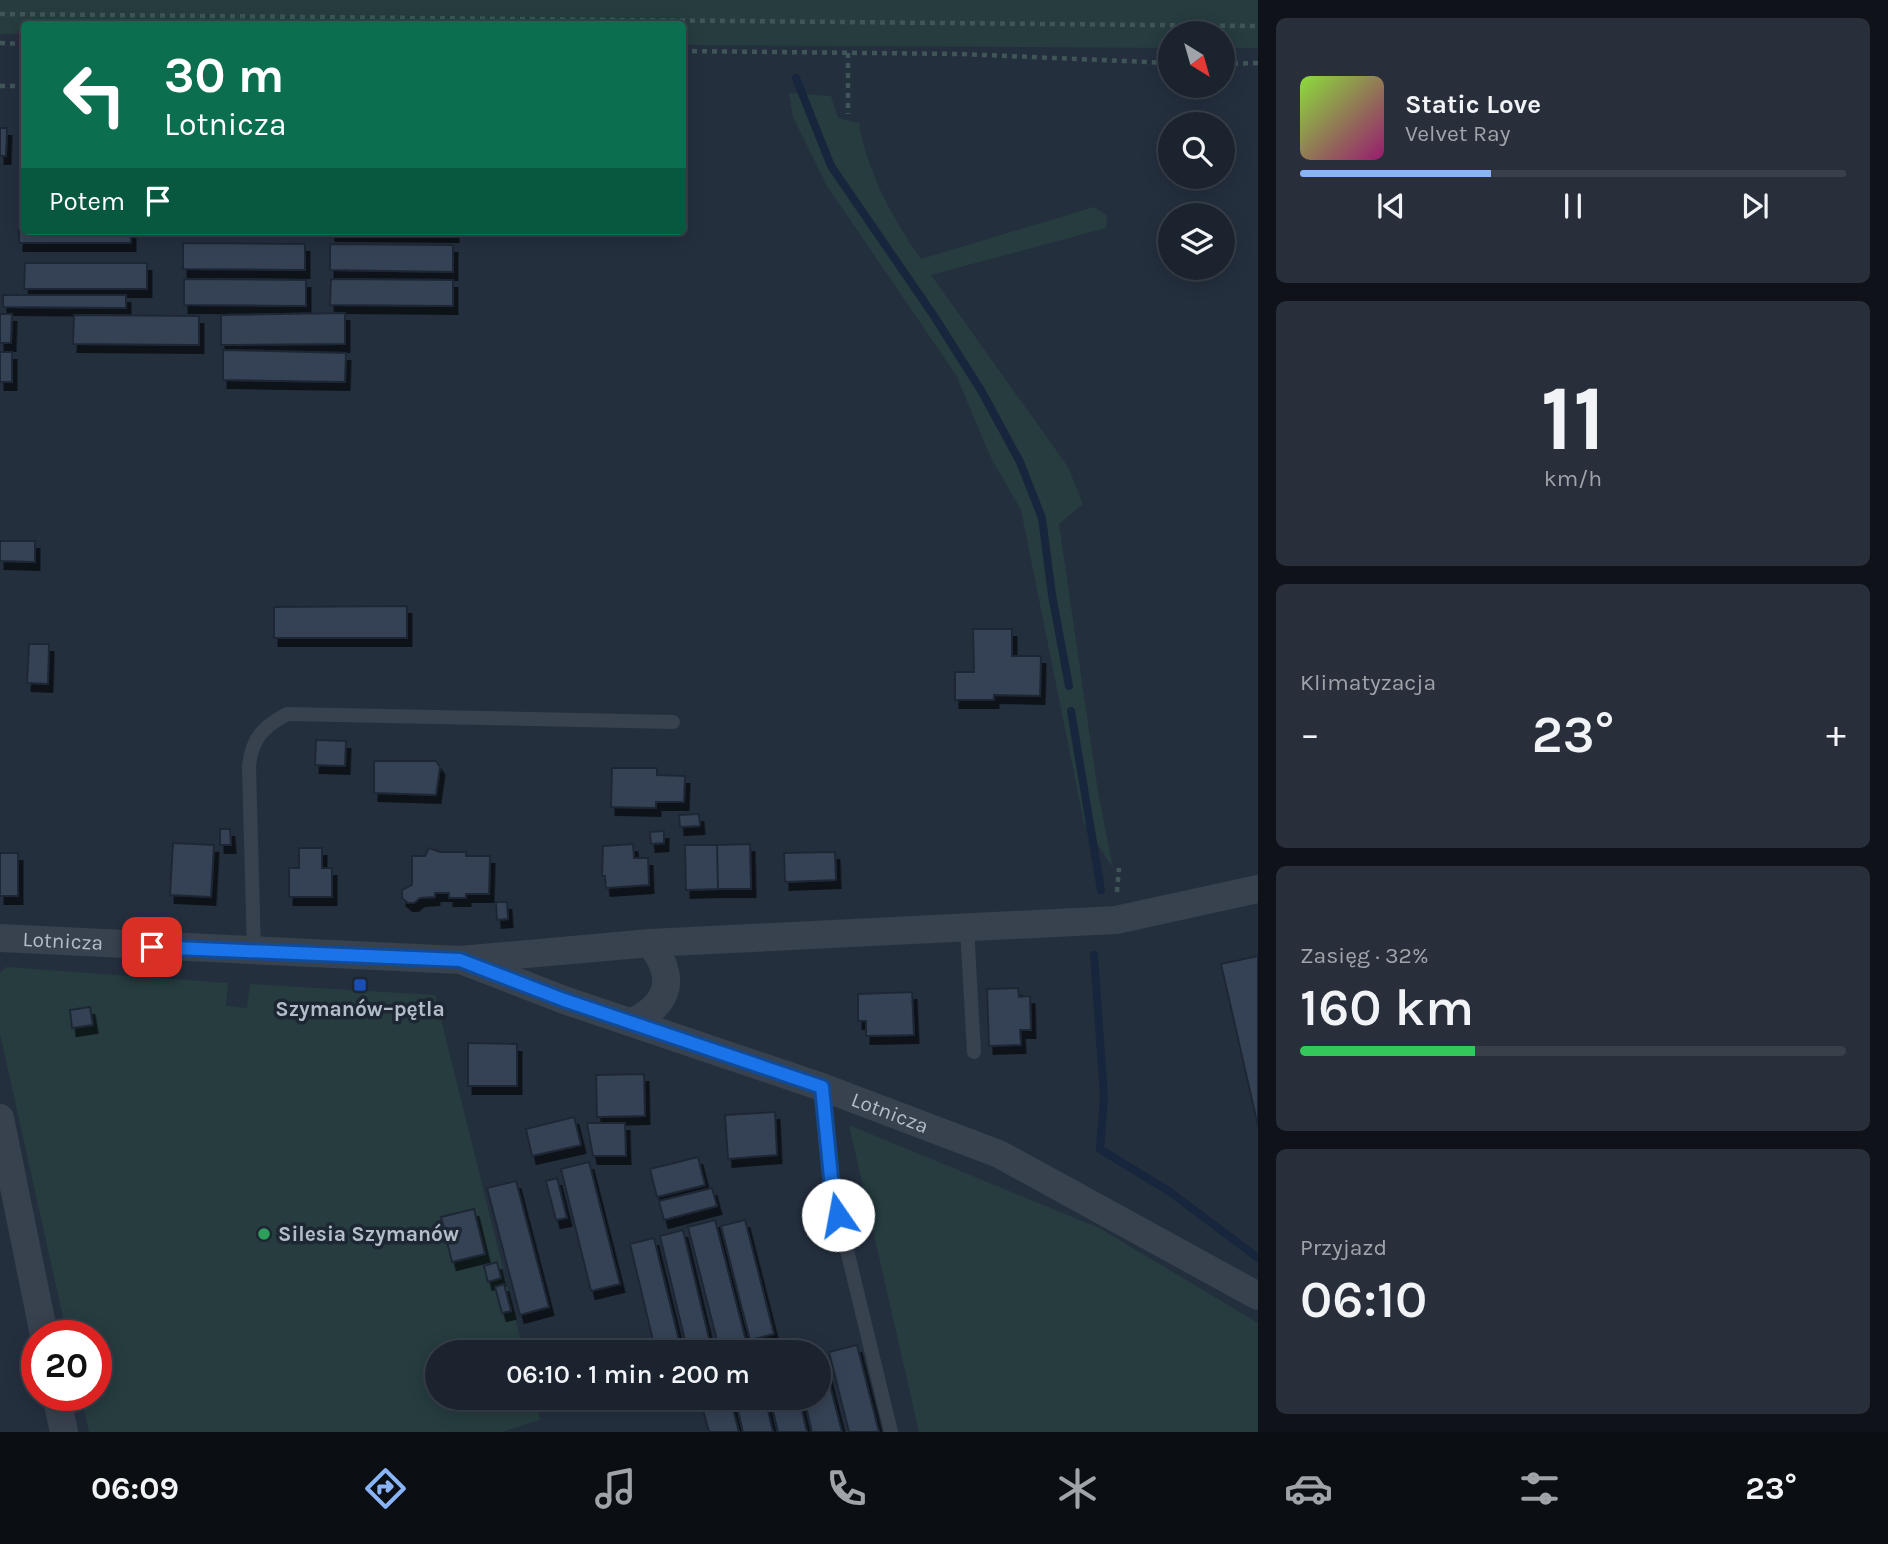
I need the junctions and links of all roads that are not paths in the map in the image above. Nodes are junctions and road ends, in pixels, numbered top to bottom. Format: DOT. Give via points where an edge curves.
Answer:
graph roads {
  1 [pos="673,722"];
  2 [pos="1258,888"];
  3 [pos="967,928"];
  4 [pos="0,938"];
  5 [pos="650,943"];
  6 [pos="254,952"];
  7 [pos="460,960"];
  8 [pos="632,1022"];
  9 [pos="974,1052"];
  10 [pos="822,1087"];
  11 [pos="0,1118"];
  12 [pos="1258,1296"];
  13 [pos="41,1320"];
  14 [pos="60,1411"];
  15 [pos="64,1432"];
  16 [pos="891,1432"];
  1 -- 6 [label="lane" via="287,715 268,724 251,747 249,766"];
  2 -- 3 [label="street, Lotnicza" via="1116,920"];
  3 -- 5 [label="street, Lotnicza"];
  3 -- 9 [label="lane"];
  4 -- 6 [label="street, Lotnicza"];
  5 -- 7 [label="street, Lotnicza"];
  5 -- 8 [label="street" via="667,970 667,986 651,1013"];
  6 -- 7 [label="street, Lotnicza"];
  7 -- 8 [label="street, Lotnicza"];
  8 -- 10 [label="street, Lotnicza"];
  10 -- 12 [label="street, Lotnicza" via="999,1154"];
  10 -- 16 [label="lane" via="832,1188"];
  11 -- 13 [label="street"];
  14 -- 15 [label="street"];
}
